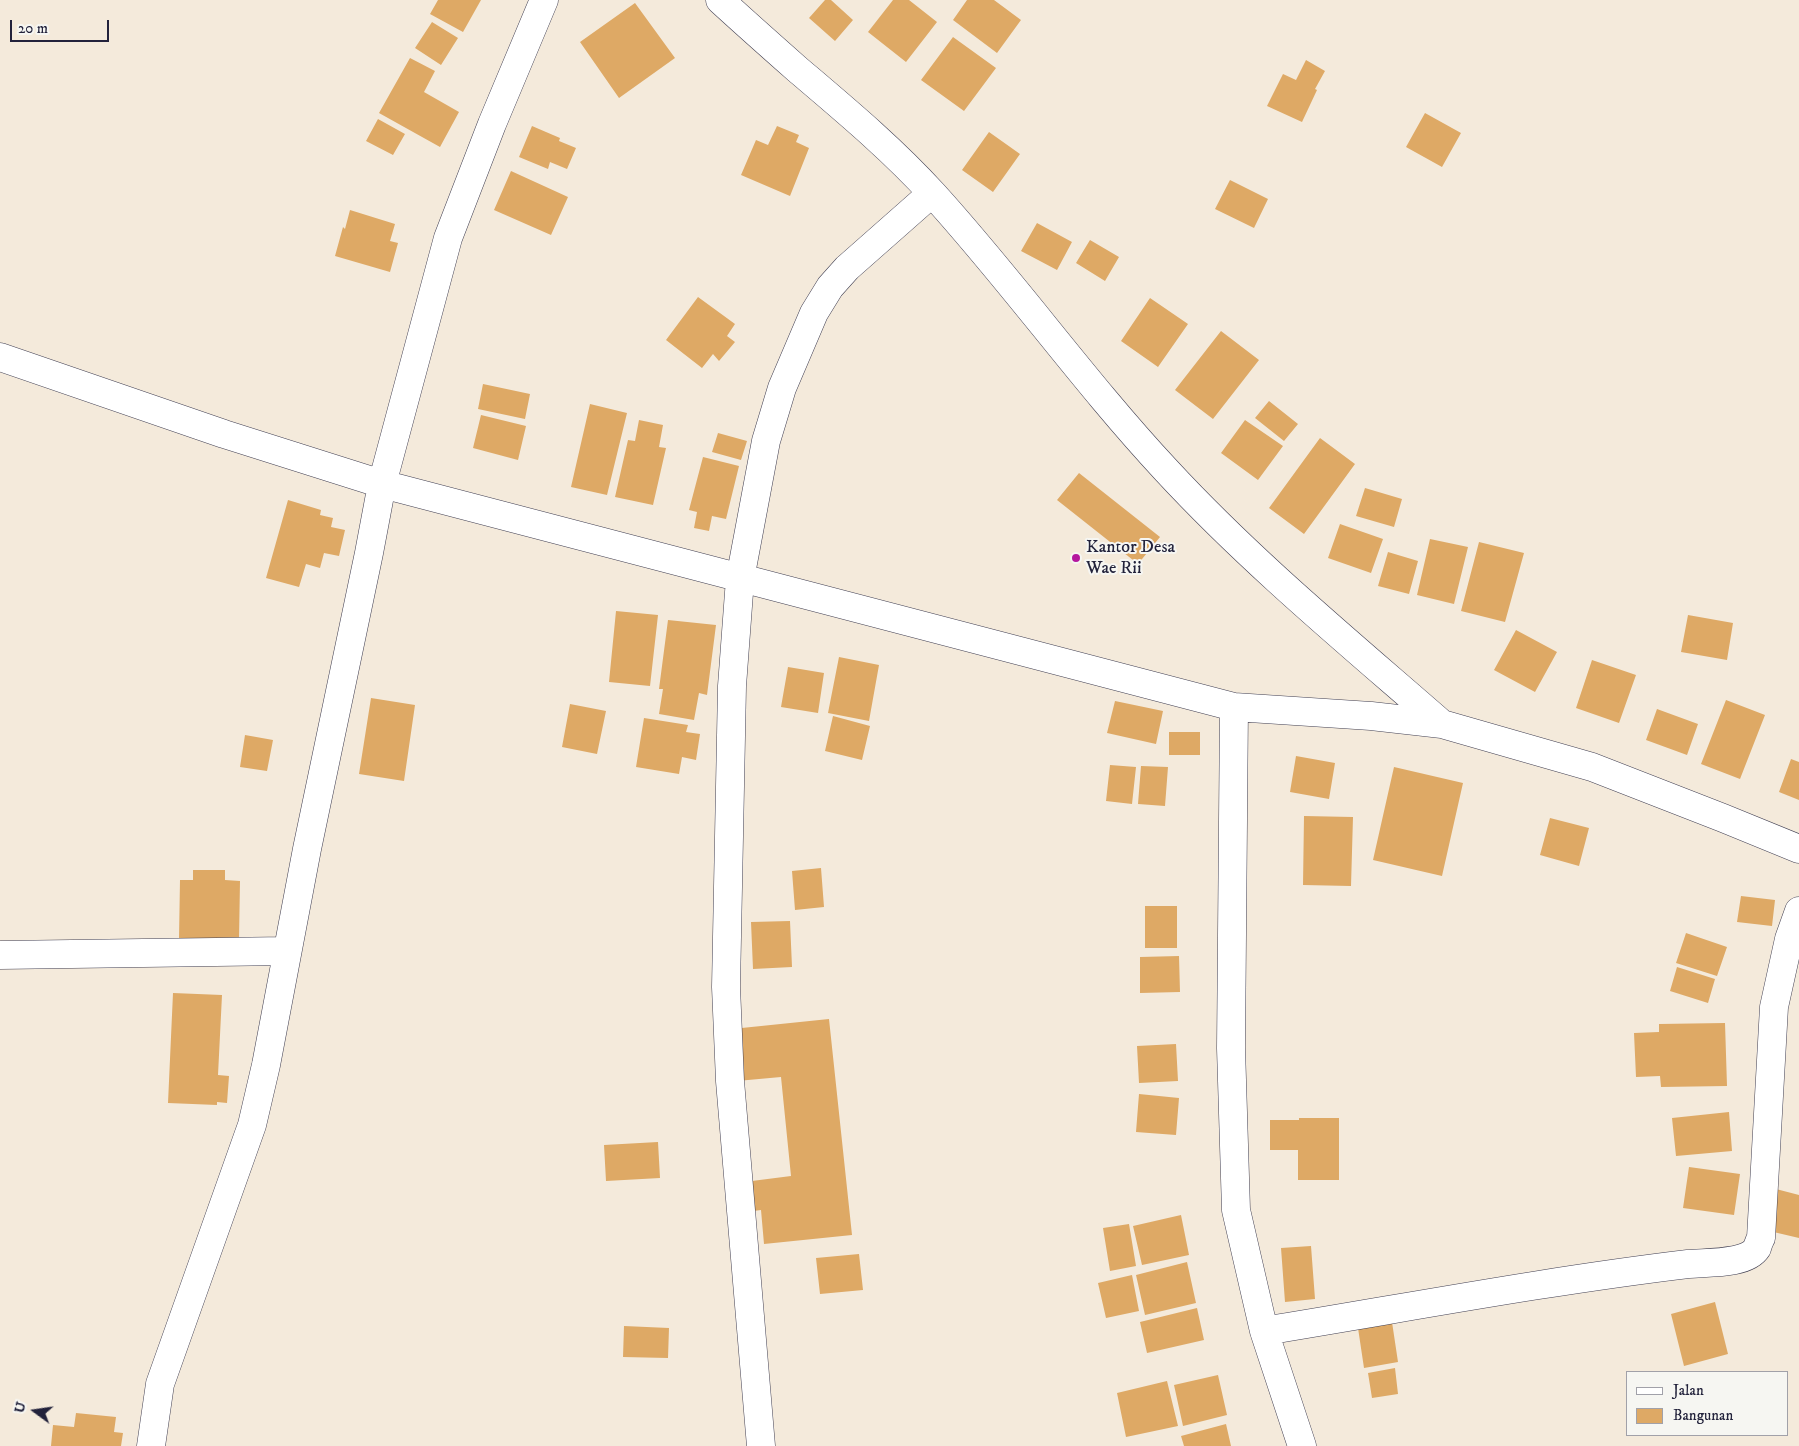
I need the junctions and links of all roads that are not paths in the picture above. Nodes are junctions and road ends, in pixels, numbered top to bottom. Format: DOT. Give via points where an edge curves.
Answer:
graph roads {
  1 [pos="544,0"];
  2 [pos="720,0"];
  3 [pos="932,193"];
  4 [pos="0,357"];
  5 [pos="382,484"];
  6 [pos="740,578"];
  7 [pos="1234,707"];
  8 [pos="1442,724"];
  9 [pos="1799,849"];
  10 [pos="1799,911"];
  11 [pos="288,951"];
  12 [pos="0,955"];
  13 [pos="1264,1331"];
  14 [pos="152,1446"];
  15 [pos="761,1446"];
  16 [pos="1302,1446"];
  1 -- 5 [label="street" via="448,238"];
  2 -- 3 [label="street" via="866,128"];
  3 -- 6 [label="street" via="847,268 814,313 782,388 766,442"];
  3 -- 8 [label="street" via="1001,272 1099,395 1166,470 1255,560"];
  4 -- 5 [label="street"];
  5 -- 6 [label="street"];
  5 -- 11 [label="street"];
  6 -- 7 [label="street"];
  6 -- 15 [label="street" via="732,686 726,987 730,1081"];
  7 -- 8 [label="street"];
  7 -- 13 [label="street" via="1231,1048 1236,1210"];
  8 -- 9 [label="street" via="1592,767"];
  10 -- 13 [label="street" via="1789,939 1774,1007 1761,1238 1756,1249 1745,1257 1726,1262 1610,1273"];
  11 -- 12 [label="street"];
  11 -- 14 [label="street" via="252,1125 160,1384"];
  13 -- 16 [label="street"];
}
